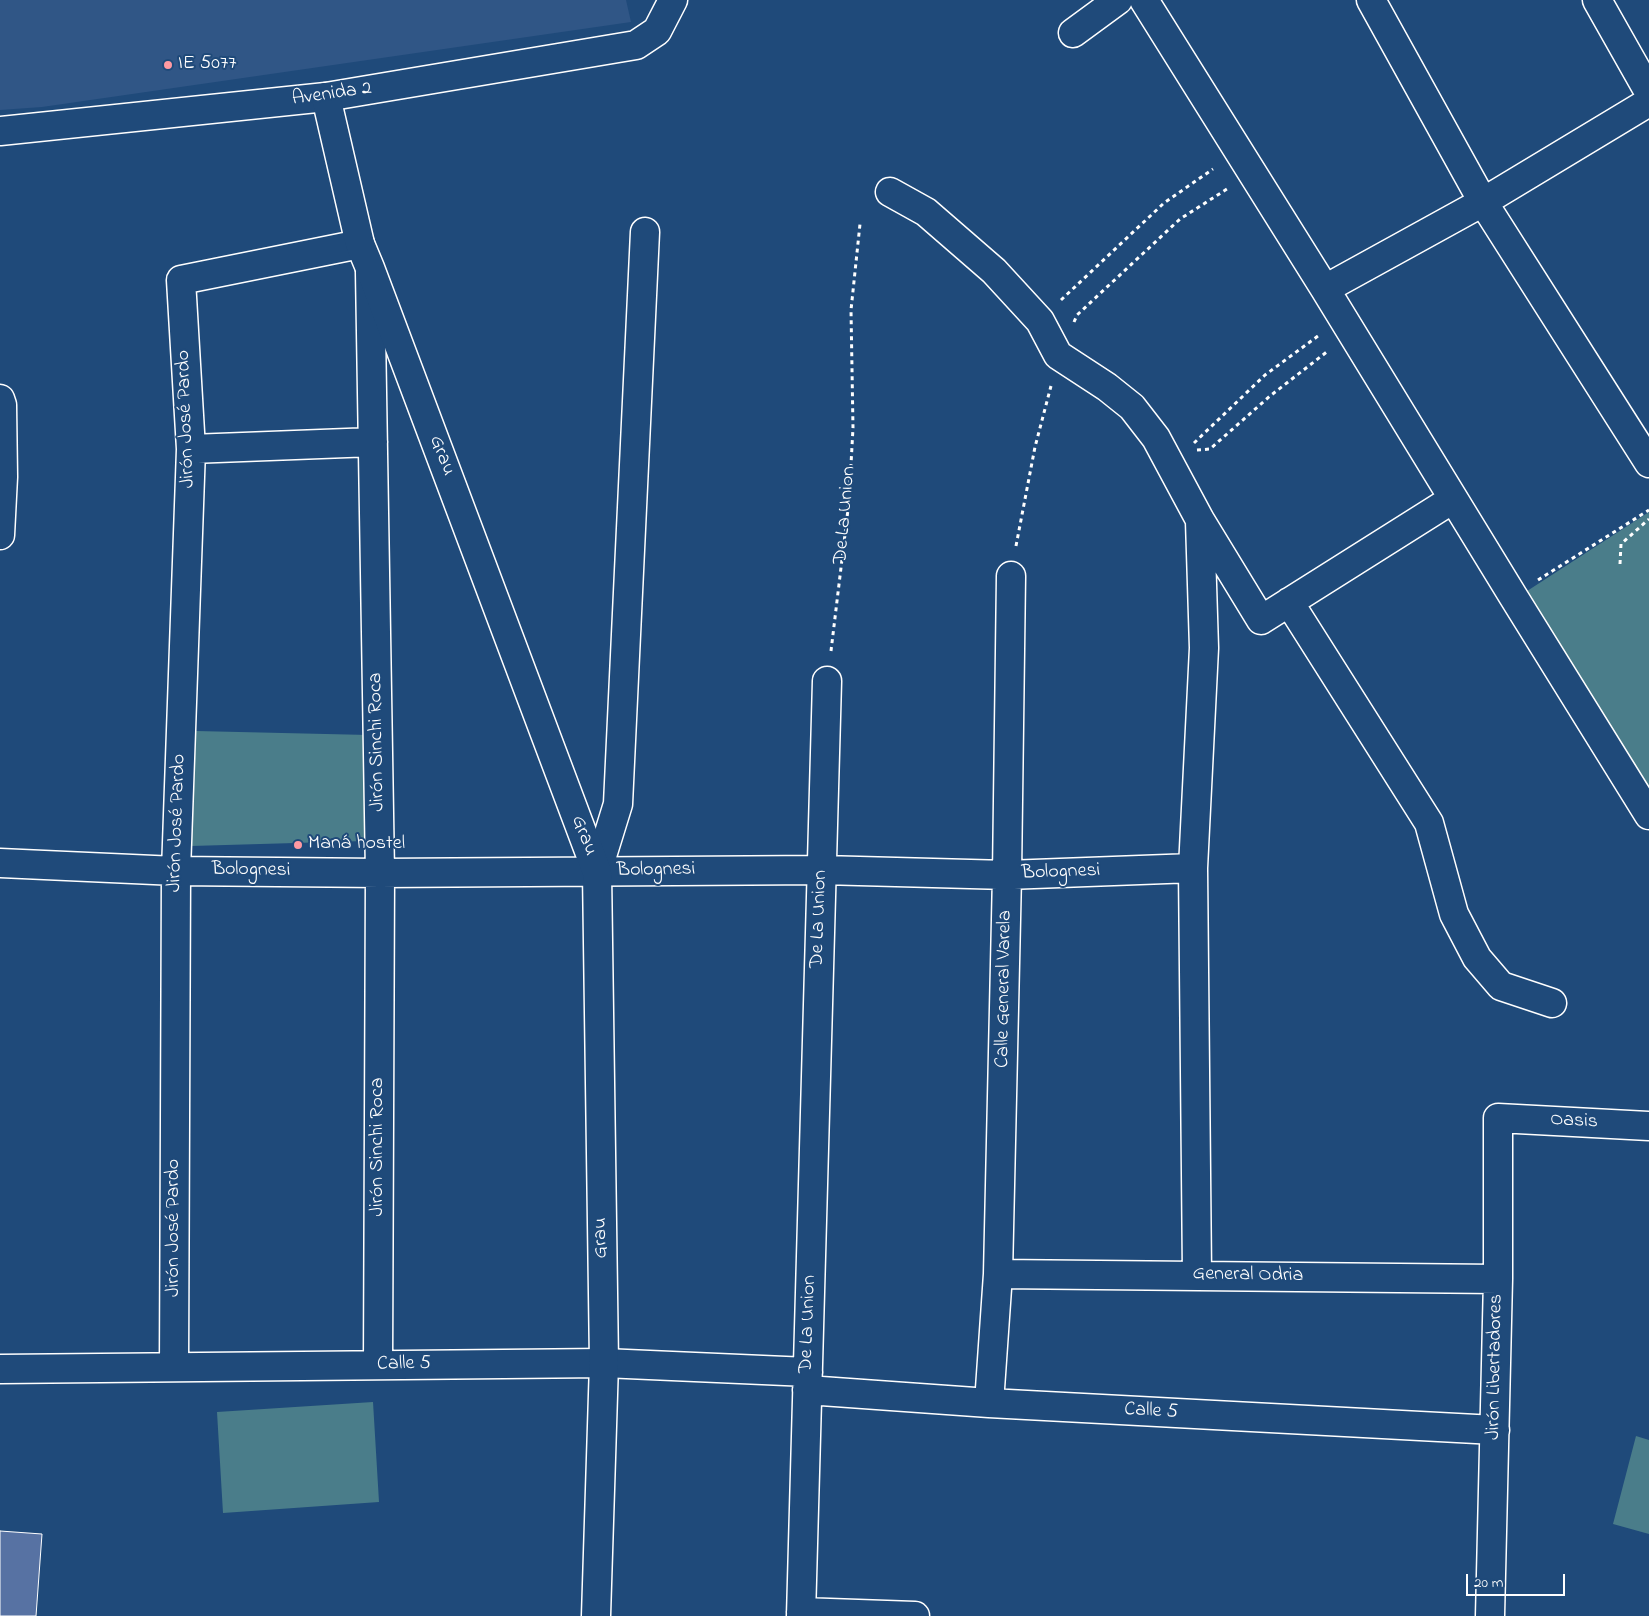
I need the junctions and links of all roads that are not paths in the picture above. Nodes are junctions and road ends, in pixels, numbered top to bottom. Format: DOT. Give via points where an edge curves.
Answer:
graph roads {
  1 [pos="673,0"];
  2 [pos="1118,0"];
  3 [pos="1144,0"];
  4 [pos="1371,0"];
  5 [pos="1598,0"];
  6 [pos="1073,33"];
  7 [pos="1649,92"];
  8 [pos="326,97"];
  9 [pos="1649,102"];
  10 [pos="0,131"];
  11 [pos="890,192"];
  12 [pos="1483,202"];
  13 [pos="645,232"];
  14 [pos="365,256"];
  15 [pos="1325,289"];
  16 [pos="0,399"];
  17 [pos="373,442"];
  18 [pos="192,449"];
  19 [pos="1649,463"];
  20 [pos="1453,499"];
  21 [pos="1200,520"];
  22 [pos="0,534"];
  23 [pos="1011,576"];
  24 [pos="1289,602"];
  25 [pos="827,681"];
  26 [pos="1649,815"];
  27 [pos="0,863"];
  28 [pos="1193,868"];
  29 [pos="822,870"];
  30 [pos="176,871"];
  31 [pos="596,872"];
  32 [pos="380,873"];
  33 [pos="1007,874"];
  34 [pos="1552,1003"];
  35 [pos="1498,1118"];
  36 [pos="1649,1126"];
  37 [pos="998,1274"];
  38 [pos="1196,1275"];
  39 [pos="1498,1279"];
  40 [pos="604,1363"];
  41 [pos="378,1365"];
  42 [pos="174,1367"];
  43 [pos="0,1369"];
  44 [pos="808,1381"];
  45 [pos="989,1403"];
  46 [pos="1495,1430"];
  47 [pos="801,1614"];
  48 [pos="596,1616"];
  49 [pos="915,1616"];
  50 [pos="1490,1616"];
  1 -- 8 [label="street, Avenida 2" via="657,31 636,45"];
  2 -- 6 [label="street"];
  3 -- 15 [label="street"];
  4 -- 12 [label="street"];
  5 -- 7 [label="street"];
  8 -- 10 [label="street, Avenida 2"];
  8 -- 14 [label="street, Grau"];
  9 -- 12 [label="street"];
  11 -- 21 [label="street" via="926,212 994,271 1040,321 1058,355 1132,407 1156,438 1176,456"];
  12 -- 15 [label="street"];
  12 -- 19 [label="street"];
  13 -- 31 [label="street" via="618,804"];
  14 -- 17 [label="street, Jirón Sinchi Roca"];
  14 -- 18 [label="street, Jirón José Pardo" via="180,280"];
  14 -- 31 [label="street, Grau"];
  15 -- 20 [label="street"];
  16 -- 22 [label="street" via="3,441"];
  17 -- 18 [label="street"];
  17 -- 32 [label="street, Jirón Sinchi Roca"];
  18 -- 30 [label="street, Jirón José Pardo"];
  20 -- 24 [label="street"];
  20 -- 26 [label="street"];
  21 -- 24 [label="street" via="1261,620"];
  21 -- 28 [label="street" via="1204,648"];
  23 -- 33 [label="street, Calle General Varela"];
  24 -- 34 [label="street" via="1429,823 1454,914 1477,958 1501,986"];
  25 -- 29 [label="street, De La Union"];
  27 -- 30 [label="street, Bolognesi"];
  28 -- 33 [label="street, Bolognesi"];
  28 -- 38 [label="street"];
  29 -- 31 [label="street, Bolognesi"];
  29 -- 33 [label="street, Bolognesi"];
  29 -- 44 [label="street, De La Union"];
  30 -- 32 [label="street, Bolognesi"];
  30 -- 42 [label="street, Jirón José Pardo"];
  31 -- 32 [label="street, Bolognesi"];
  31 -- 40 [label="street, Grau"];
  32 -- 41 [label="street, Jirón Sinchi Roca"];
  33 -- 37 [label="street, Calle General Varela"];
  35 -- 36 [label="street, Oasis"];
  35 -- 39 [label="street, Jirón Libertadores"];
  37 -- 38 [label="street, General Odria"];
  37 -- 45 [label="street, Calle General Varela"];
  38 -- 39 [label="street, General Odria"];
  39 -- 46 [label="street, Jirón Libertadores"];
  40 -- 41 [label="street, Calle 5"];
  40 -- 44 [label="street, Calle 5"];
  40 -- 48 [label="street, Grau"];
  41 -- 42 [label="street, Calle 5"];
  42 -- 43 [label="street, Calle 5"];
  44 -- 45 [label="street, Calle 5"];
  44 -- 47 [label="street, De La Union"];
  45 -- 46 [label="street, Calle 5"];
  46 -- 50 [label="street, Jirón Libertadores"];
  47 -- 49 [label="street"];
}
